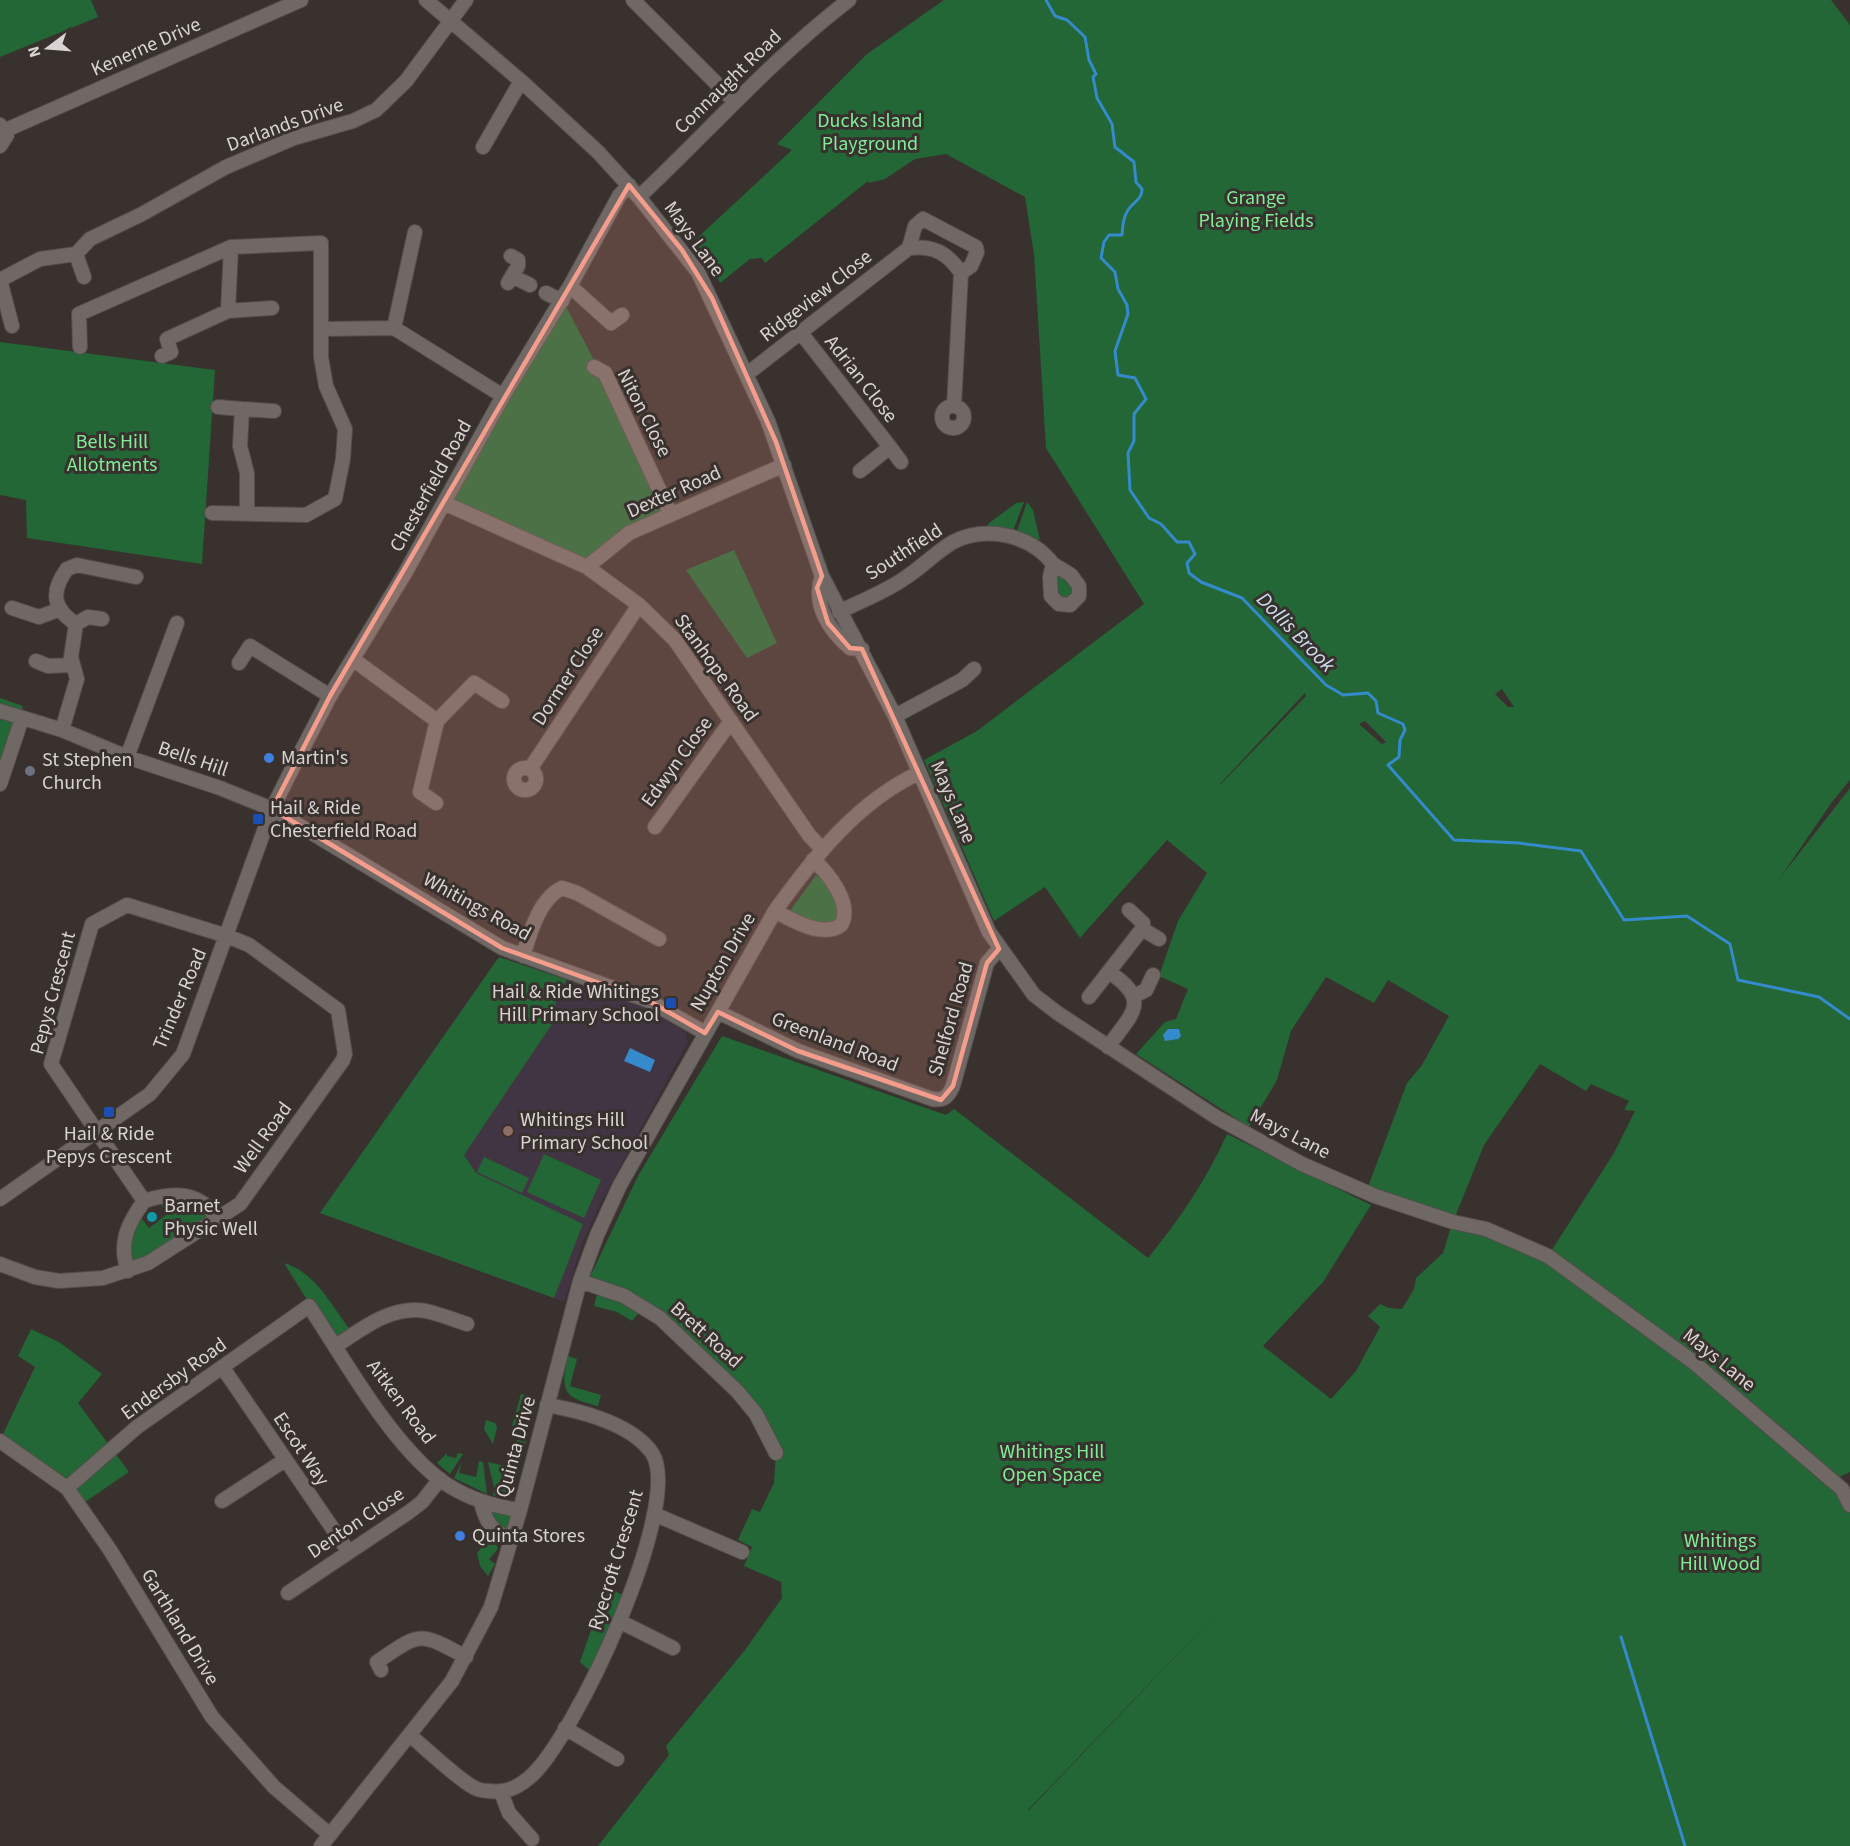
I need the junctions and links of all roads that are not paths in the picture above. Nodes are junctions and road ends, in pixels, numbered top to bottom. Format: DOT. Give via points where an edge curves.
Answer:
graph roads {
  1 [pos="301,0"];
  2 [pos="426,0"];
  3 [pos="466,0"];
  4 [pos="633,0"];
  5 [pos="849,0"];
  6 [pos="451,20"];
  7 [pos="521,81"];
  8 [pos="734,100"];
  9 [pos="3,127"];
  10 [pos="0,146"];
  11 [pos="483,147"];
  12 [pos="629,185"];
  13 [pos="639,197"];
  14 [pos="415,232"];
  15 [pos="231,247"];
  16 [pos="909,248"];
  17 [pos="76,254"];
  18 [pos="511,256"];
  19 [pos="961,273"];
  20 [pos="84,277"];
  21 [pos="530,285"];
  22 [pos="570,286"];
  23 [pos="546,293"];
  24 [pos="562,301"];
  25 [pos="272,308"];
  26 [pos="228,311"];
  27 [pos="622,315"];
  28 [pos="12,326"];
  29 [pos="394,328"];
  30 [pos="322,329"];
  31 [pos="801,333"];
  32 [pos="80,347"];
  33 [pos="162,356"];
  34 [pos="594,367"];
  35 [pos="747,374"];
  36 [pos="503,396"];
  37 [pos="954,406"];
  38 [pos="218,407"];
  39 [pos="242,409"];
  40 [pos="274,411"];
  41 [pos="890,447"];
  42 [pos="901,462"];
  43 [pos="784,465"];
  44 [pos="860,471"];
  45 [pos="444,503"];
  46 [pos="212,513"];
  47 [pos="247,513"];
  48 [pos="670,513"];
  49 [pos="1053,564"];
  50 [pos="587,567"];
  51 [pos="822,576"];
  52 [pos="136,577"];
  53 [pos="639,605"];
  54 [pos="12,608"];
  55 [pos="58,610"];
  56 [pos="839,612"];
  57 [pos="102,619"];
  58 [pos="177,623"];
  59 [pos="76,624"];
  60 [pos="862,650"];
  61 [pos="354,660"];
  62 [pos="36,661"];
  63 [pos="239,663"];
  64 [pos="73,665"];
  65 [pos="974,669"];
  66 [pos="330,696"];
  67 [pos="502,701"];
  68 [pos="0,711"];
  69 [pos="894,716"];
  70 [pos="22,718"];
  71 [pos="436,721"];
  72 [pos="731,721"];
  73 [pos="62,730"];
  74 [pos="127,757"];
  75 [pos="530,769"];
  76 [pos="919,773"];
  77 [pos="0,783"];
  78 [pos="436,803"];
  79 [pos="272,809"];
  80 [pos="655,827"];
  81 [pos="822,849"];
  82 [pos="813,860"];
  83 [pos="1129,910"];
  84 [pos="776,911"];
  85 [pos="1142,929"];
  86 [pos="227,936"];
  87 [pos="659,939"];
  88 [pos="1158,939"];
  89 [pos="999,949"];
  90 [pos="523,956"];
  91 [pos="1109,972"];
  92 [pos="1153,975"];
  93 [pos="1134,996"];
  94 [pos="1089,997"];
  95 [pos="718,1012"];
  96 [pos="705,1033"];
  97 [pos="1108,1047"];
  98 [pos="941,1100"];
  99 [pos="97,1131"];
  100 [pos="0,1199"];
  101 [pos="144,1201"];
  102 [pos="218,1218"];
  103 [pos="0,1264"];
  104 [pos="128,1271"];
  105 [pos="580,1281"];
  106 [pos="309,1306"];
  107 [pos="467,1324"];
  108 [pos="336,1346"];
  109 [pos="223,1368"];
  110 [pos="547,1405"];
  111 [pos="0,1441"];
  112 [pos="776,1453"];
  113 [pos="285,1460"];
  114 [pos="440,1479"];
  115 [pos="67,1488"];
  116 [pos="222,1501"];
  117 [pos="482,1502"];
  118 [pos="1850,1504"];
  119 [pos="520,1510"];
  120 [pos="654,1514"];
  121 [pos="510,1538"];
  122 [pos="348,1551"];
  123 [pos="742,1552"];
  124 [pos="288,1593"];
  125 [pos="621,1622"];
  126 [pos="673,1648"];
  127 [pos="466,1657"];
  128 [pos="381,1670"];
  129 [pos="566,1728"];
  130 [pos="411,1736"];
  131 [pos="617,1759"];
  132 [pos="501,1792"];
  133 [pos="330,1835"];
  134 [pos="532,1839"];
  135 [pos="321,1846"];
  1 -- 9 [label="street, Kenerne Drive"];
  2 -- 6 [label="street, Mays Lane"];
  3 -- 6 [label="street, Darlands Drive"];
  4 -- 8 [label="street"];
  5 -- 8 [label="street, Connaught Road"];
  6 -- 7 [label="street, Mays Lane"];
  6 -- 17 [label="street, Darlands Drive" via="406,81 376,110 226,167 90,239"];
  7 -- 11 [label="street"];
  7 -- 12 [label="street, Mays Lane"];
  8 -- 13 [label="street, Connaught Road"];
  9 -- 10 [label="street, Kenerne Drive" via="6,141"];
  12 -- 13 [label="street, Mays Lane"];
  12 -- 22 [label="street, Chesterfield Road" via="619,196"];
  13 -- 35 [label="street, Mays Lane" via="698,272"];
  14 -- 29 [label="street"];
  15 -- 26 [label="street"];
  15 -- 30 [label="street" via="321,243"];
  15 -- 32 [label="street" via="79,314"];
  16 -- 19 [label="street" via="943,252"];
  16 -- 19 [label="street, Ridgeview Close" via="915,225 923,219 976,247 971,266"];
  16 -- 31 [label="street, Ridgeview Close"];
  17 -- 20 [label="street"];
  17 -- 28 [label="street" via="40,259 0,280"];
  18 -- 21 [label="street" via="518,260 518,266 510,280"];
  19 -- 37 [label="street"];
  22 -- 24 [label="street, Chesterfield Road"];
  22 -- 27 [label="street" via="611,322"];
  23 -- 24 [label="street"];
  24 -- 36 [label="street, Chesterfield Road"];
  25 -- 26 [label="street"];
  26 -- 33 [label="street" via="167,339 171,352"];
  29 -- 30 [label="street"];
  29 -- 36 [label="street"];
  30 -- 47 [label="street" via="326,386 345,429 335,499 306,515"];
  31 -- 35 [label="street, Ridgeview Close"];
  31 -- 41 [label="street, Adrian Close"];
  34 -- 48 [label="street, Niton Close" via="605,373"];
  35 -- 43 [label="street, Mays Lane"];
  36 -- 45 [label="street, Chesterfield Road"];
  38 -- 39 [label="street"];
  39 -- 40 [label="street"];
  39 -- 47 [label="street" via="240,446 247,473"];
  41 -- 42 [label="street"];
  41 -- 44 [label="street, Adrian Close"];
  43 -- 48 [label="street, Dexter Road"];
  43 -- 51 [label="street, Mays Lane"];
  45 -- 50 [label="street, Stanhope Road"];
  45 -- 61 [label="street, Chesterfield Road"];
  46 -- 47 [label="street"];
  48 -- 50 [label="street, Dexter Road" via="629,533"];
  49 -- 56 [label="street, Southfield" via="1043,550 1028,542 997,534 974,536 952,543 905,579"];
  50 -- 53 [label="street, Stanhope Road"];
  51 -- 56 [label="street, Mays Lane"];
  51 -- 60 [label="street, Mays Lane" via="818,588 828,623 850,648"];
  52 -- 55 [label="street" via="71,567 64,574 57,595"];
  53 -- 72 [label="street, Stanhope Road" via="675,640"];
  53 -- 75 [label="street, Dormer Close"];
  54 -- 55 [label="street" via="39,617"];
  55 -- 59 [label="street"];
  56 -- 60 [label="street, Mays Lane"];
  57 -- 59 [label="street" via="88,617"];
  58 -- 74 [label="street"];
  59 -- 64 [label="street"];
  60 -- 69 [label="street, Mays Lane"];
  61 -- 66 [label="street, Chesterfield Road"];
  61 -- 71 [label="street"];
  62 -- 64 [label="street" via="48,666"];
  63 -- 66 [label="street" via="250,646"];
  64 -- 73 [label="street" via="77,679"];
  65 -- 69 [label="street" via="962,680"];
  66 -- 79 [label="street, Chesterfield Road"];
  67 -- 71 [label="street" via="474,683"];
  68 -- 70 [label="street, Bells Hill"];
  69 -- 76 [label="street, Mays Lane"];
  70 -- 73 [label="street, Bells Hill"];
  70 -- 77 [label="street"];
  71 -- 78 [label="street" via="420,792"];
  72 -- 80 [label="street, Edwyn Close"];
  72 -- 81 [label="street, Stanhope Road" via="808,835"];
  73 -- 74 [label="street, Bells Hill"];
  74 -- 79 [label="street, Bells Hill"];
  76 -- 81 [label="street, Nupton Drive" via="890,789"];
  76 -- 89 [label="street, Mays Lane"];
  79 -- 86 [label="street, Trinder Road"];
  79 -- 90 [label="street, Whitings Road" via="487,939"];
  81 -- 82 [label="street, Nupton Drive"];
  82 -- 84 [label="street, Nupton Drive"];
  82 -- 84 [label="street, Nupton Drive" via="830,878 844,908 841,925 825,931"];
  83 -- 85 [label="street" via="1143,923"];
  84 -- 95 [label="street, Nupton Drive"];
  85 -- 88 [label="street"];
  85 -- 91 [label="street"];
  86 -- 99 [label="street, Trinder Road" via="183,1054 150,1095"];
  86 -- 99 [label="street, Pepys Crescent" via="127,905 92,924 51,1064"];
  86 -- 102 [label="street, Well Road" via="255,949 334,1005 345,1054 240,1204"];
  87 -- 90 [label="street" via="562,888 552,892 532,926"];
  89 -- 97 [label="street, Mays Lane" via="1041,1002"];
  89 -- 98 [label="street, Shelford Road" via="987,963 952,1086 948,1096"];
  90 -- 96 [label="street, Whitings Road" via="649,1001"];
  91 -- 93 [label="street" via="1130,988"];
  91 -- 94 [label="street"];
  92 -- 93 [label="street" via="1146,990"];
  93 -- 97 [label="street" via="1130,1018"];
  95 -- 96 [label="street, Nupton Drive"];
  95 -- 98 [label="street, Greenland Road" via="798,1052"];
  96 -- 105 [label="street, Quinta Drive" via="620,1185"];
  97 -- 118 [label="street, Mays Lane" via="1231,1126 1302,1164 1375,1196 1486,1229 1548,1256 1692,1361 1842,1489"];
  99 -- 100 [label="street, Trinder Road"];
  99 -- 101 [label="street"];
  101 -- 102 [label="street" via="177,1194 194,1198"];
  101 -- 104 [label="street" via="124,1237"];
  102 -- 104 [label="street, Well Road" via="148,1263"];
  103 -- 104 [label="street, Well Road" via="34,1277 59,1281 103,1278"];
  105 -- 110 [label="street, Quinta Drive"];
  105 -- 112 [label="street, Brett Road" via="624,1296 660,1318 737,1391 756,1414"];
  106 -- 108 [label="street, Aitken Road"];
  106 -- 109 [label="street, Endersby Road"];
  107 -- 108 [label="street" via="427,1311 409,1311 376,1321"];
  108 -- 114 [label="street, Aitken Road" via="393,1429"];
  109 -- 113 [label="street, Escot Way"];
  109 -- 115 [label="street, Endersby Road" via="137,1427"];
  110 -- 119 [label="street, Quinta Drive"];
  110 -- 120 [label="street, Ryecroft Crescent" via="572,1409 637,1437 653,1454 659,1470 660,1489"];
  111 -- 115 [label="street, Garthland Drive"];
  113 -- 116 [label="street"];
  113 -- 122 [label="street, Escot Way"];
  114 -- 117 [label="street, Aitken Road"];
  114 -- 122 [label="street, Denton Close" via="422,1502"];
  115 -- 133 [label="street, Garthland Drive" via="110,1550 212,1717 274,1786"];
  117 -- 119 [label="street, Aitken Road"];
  117 -- 121 [label="street" via="485,1520 500,1535"];
  119 -- 121 [label="street, Quinta Drive"];
  120 -- 123 [label="street"];
  120 -- 125 [label="street, Ryecroft Crescent"];
  121 -- 127 [label="street, Quinta Drive" via="491,1607"];
  122 -- 124 [label="street, Denton Close"];
  125 -- 126 [label="street"];
  125 -- 129 [label="street, Ryecroft Crescent"];
  127 -- 128 [label="street" via="421,1636 377,1662"];
  127 -- 130 [label="street, Quinta Drive"];
  129 -- 131 [label="street"];
  129 -- 132 [label="street, Ryecroft Crescent" via="532,1776"];
  130 -- 132 [label="street" via="475,1788"];
  130 -- 133 [label="street, Quinta Drive"];
  132 -- 134 [label="street" via="509,1814"];
  133 -- 135 [label="street, Quinta Drive"];
}
